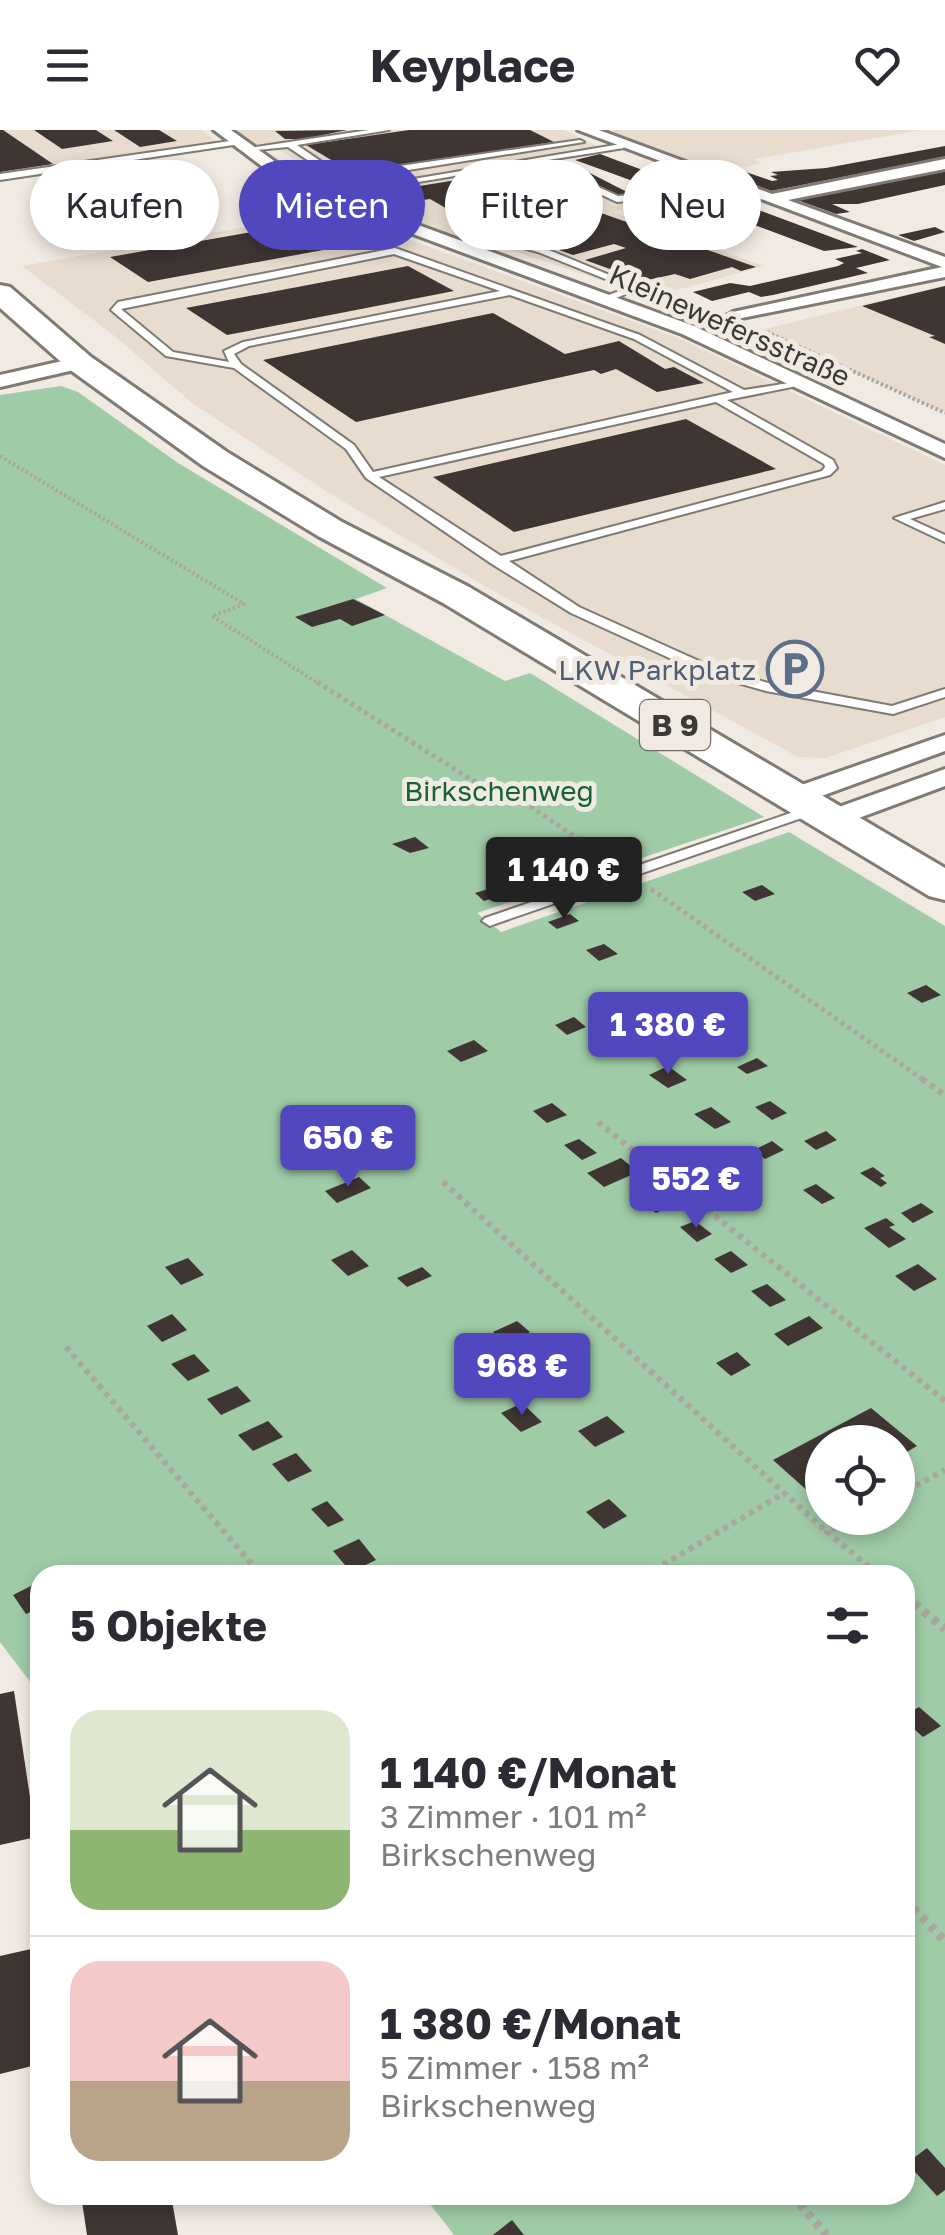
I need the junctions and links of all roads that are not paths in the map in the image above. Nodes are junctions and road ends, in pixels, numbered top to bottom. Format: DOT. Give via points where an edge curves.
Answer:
graph roads {
  1 [pos="221,130"];
  2 [pos="384,130"];
  3 [pos="585,130"];
  4 [pos="602,138"];
  5 [pos="290,144"];
  6 [pos="241,146"];
  7 [pos="621,146"];
  8 [pos="261,160"];
  9 [pos="313,160"];
  10 [pos="546,160"];
  11 [pos="660,160"];
  12 [pos="945,164"];
  13 [pos="425,165"];
  14 [pos="0,177"];
  15 [pos="761,196"];
  16 [pos="768,198"];
  17 [pos="468,250"];
  18 [pos="541,250"];
  19 [pos="945,263"];
  20 [pos="945,272"];
  21 [pos="511,292"];
  22 [pos="0,293"];
  23 [pos="606,299"];
  24 [pos="733,317"];
  25 [pos="80,363"];
  26 [pos="237,366"];
  27 [pos="0,381"];
  28 [pos="802,384"];
  29 [pos="743,393"];
  30 [pos="718,399"];
  31 [pos="945,452"];
  32 [pos="370,476"];
  33 [pos="945,505"];
  34 [pos="945,539"];
  35 [pos="496,561"];
  36 [pos="945,692"];
  37 [pos="945,743"];
  38 [pos="945,777"];
  39 [pos="814,808"];
  40 [pos="945,888"];
  41 [pos="490,922"];
  1 -- 6 [label="street, Kleinewefersstraße"];
  2 -- 5 [label="lane"];
  3 -- 4 [label="street"];
  4 -- 7 [label="street"];
  4 -- 13 [label="lane"];
  5 -- 6 [label="lane"];
  5 -- 9 [label="lane"];
  6 -- 8 [label="street, Kleinewefersstraße"];
  6 -- 14 [label="lane"];
  7 -- 10 [label="lane"];
  7 -- 11 [label="street"];
  12 -- 16 [label="street"];
  15 -- 16 [label="street"];
  16 -- 19 [label="street"];
  17 -- 23 [label="street, Kleinewefersstraße"];
  18 -- 23 [label="lane" via="636,288"];
  20 -- 24 [label="street"];
  21 -- 26 [label="lane" via="246,344 228,353"];
  21 -- 26 [label="lane" via="395,251 118,305 116,310 170,354"];
  21 -- 29 [label="lane" via="637,336"];
  22 -- 25 [label="main road, B 9"];
  23 -- 28 [label="street, Kleinewefersstraße"];
  25 -- 27 [label="street"];
  25 -- 39 [label="main road, B 9" via="264,489"];
  26 -- 32 [label="lane" via="350,446"];
  28 -- 29 [label="lane"];
  28 -- 31 [label="street, Kleinewefersstraße"];
  29 -- 30 [label="lane"];
  30 -- 32 [label="lane"];
  30 -- 35 [label="lane" via="831,468"];
  32 -- 35 [label="lane"];
  33 -- 34 [label="lane" via="900,518"];
  35 -- 36 [label="lane" via="576,610 705,670 893,710"];
  37 -- 39 [label="street"];
  38 -- 39 [label="street"];
  39 -- 40 [label="main road, B 9"];
  39 -- 41 [label="lane"];
}
